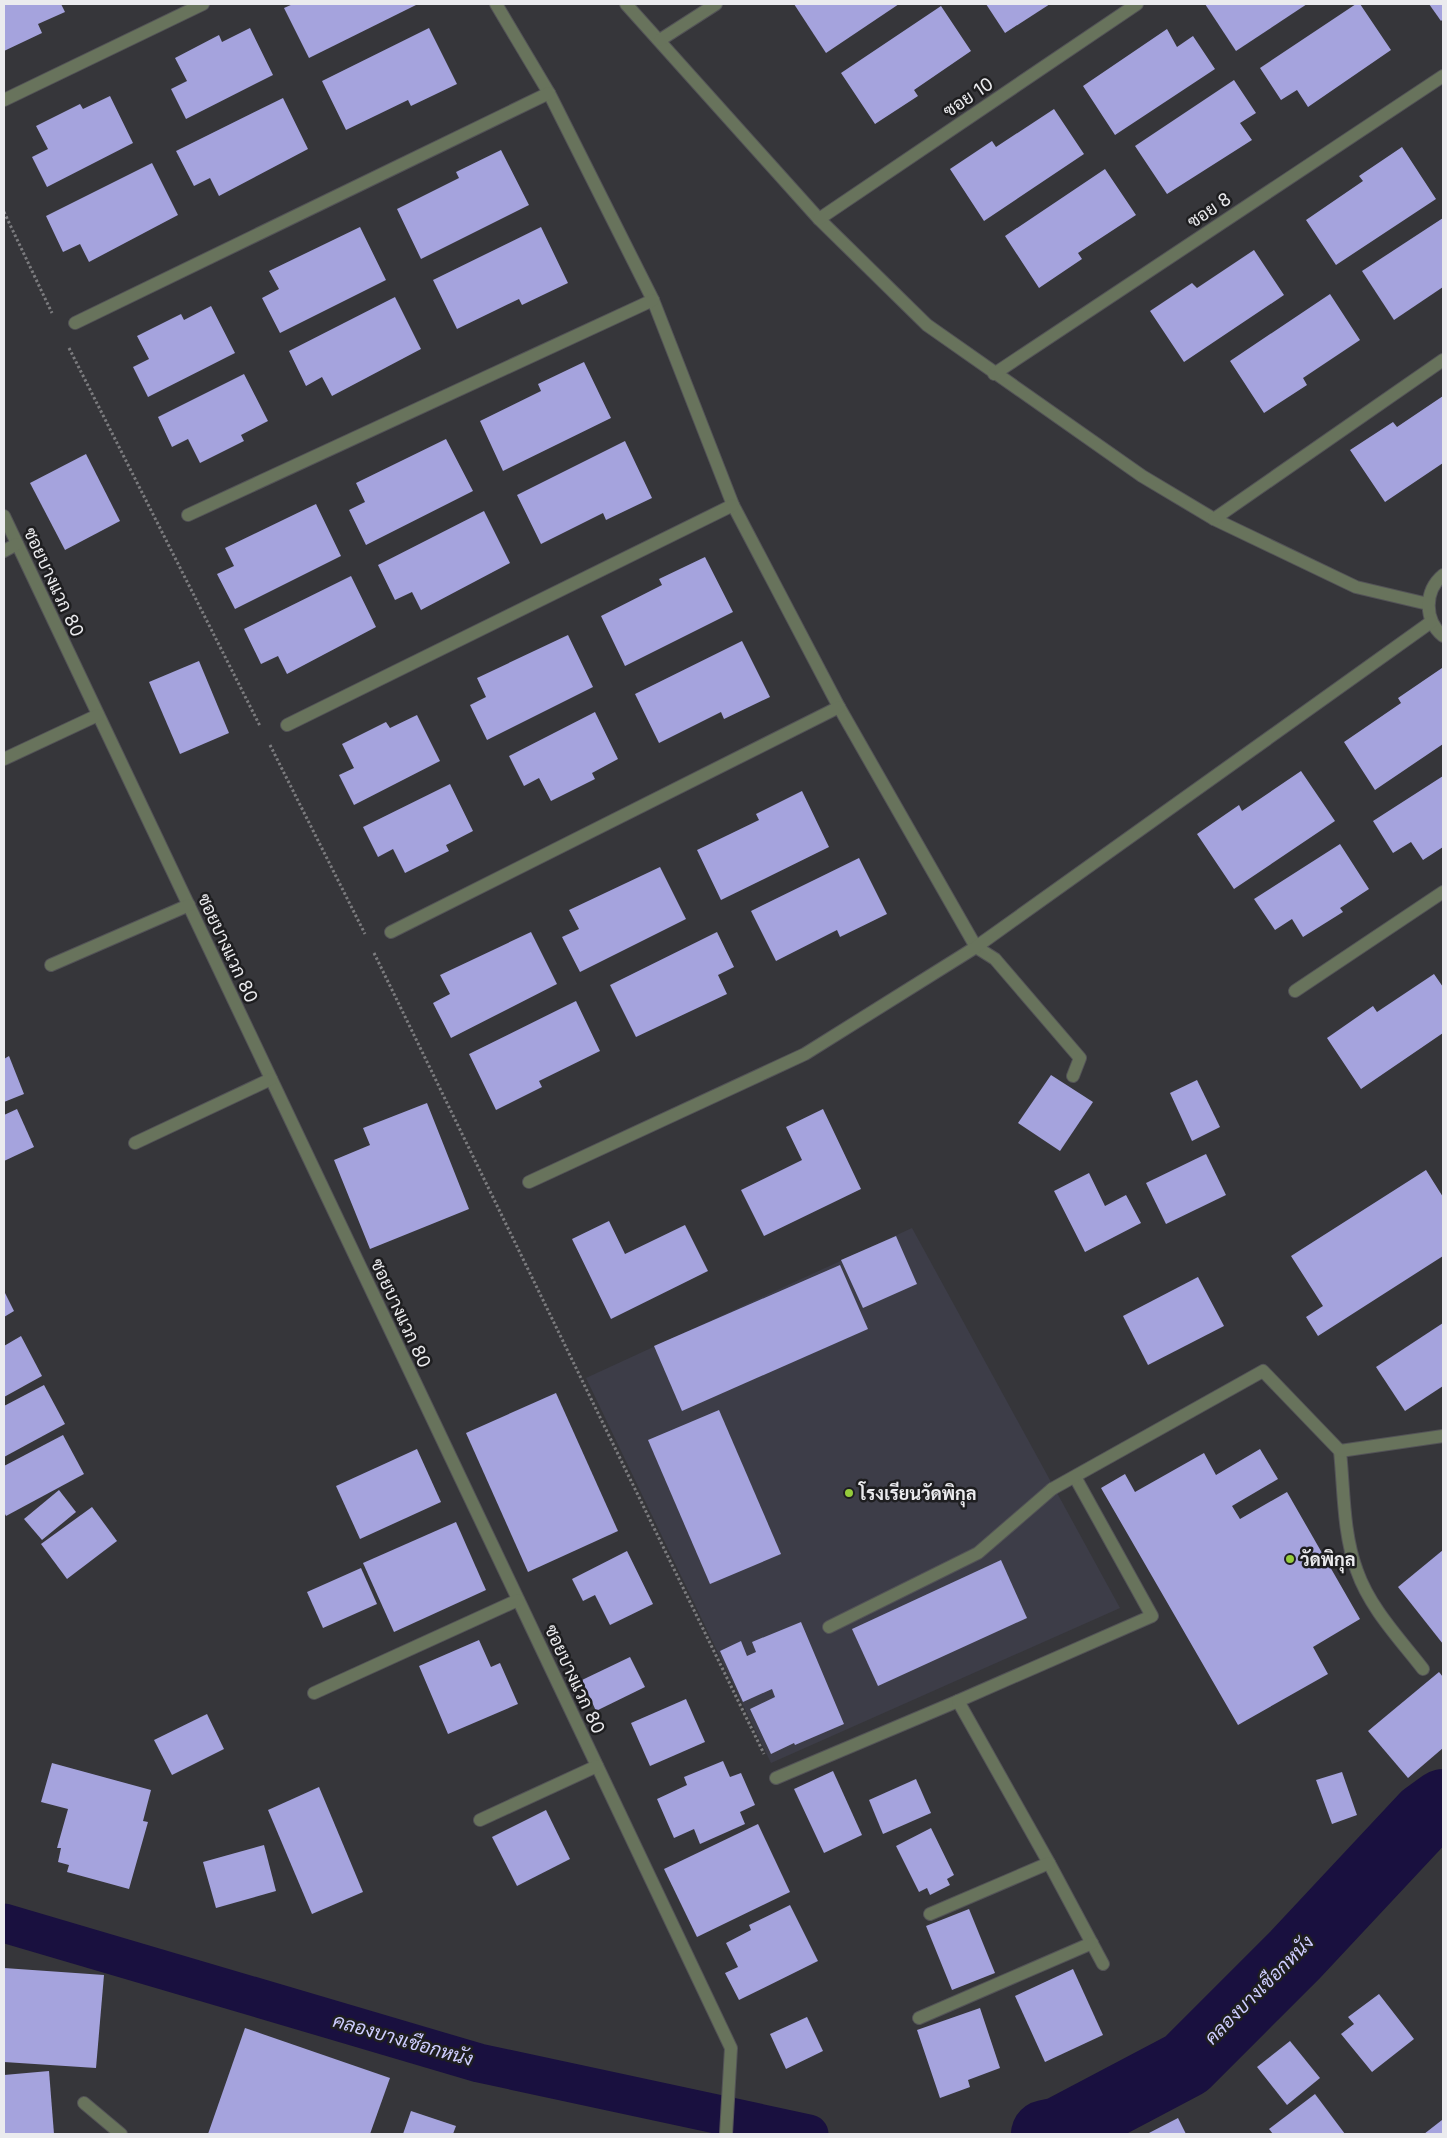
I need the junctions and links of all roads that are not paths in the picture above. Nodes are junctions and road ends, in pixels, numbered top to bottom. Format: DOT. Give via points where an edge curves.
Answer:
graph roads {
  1 [pos="203,4"];
  2 [pos="496,4"];
  3 [pos="626,4"];
  4 [pos="716,4"];
  5 [pos="1137,4"];
  6 [pos="660,40"];
  7 [pos="1443,76"];
  8 [pos="549,93"];
  9 [pos="4,100"];
  10 [pos="819,219"];
  11 [pos="653,300"];
  12 [pos="75,323"];
  13 [pos="1443,360"];
  14 [pos="994,374"];
  15 [pos="733,505"];
  16 [pos="188,515"];
  17 [pos="4,516"];
  18 [pos="1214,519"];
  19 [pos="17,544"];
  20 [pos="4,551"];
  21 [pos="1443,575"];
  22 [pos="1428,604"];
  23 [pos="1431,622"];
  24 [pos="1443,636"];
  25 [pos="839,706"];
  26 [pos="98,715"];
  27 [pos="287,725"];
  28 [pos="4,759"];
  29 [pos="1443,892"];
  30 [pos="188,905"];
  31 [pos="391,932"];
  32 [pos="976,946"];
  33 [pos="51,965"];
  34 [pos="1295,991"];
  35 [pos="1074,1076"];
  36 [pos="271,1079"];
  37 [pos="135,1143"];
  38 [pos="530,1182"];
  39 [pos="1443,1436"];
  40 [pos="1340,1451"];
  41 [pos="1075,1477"];
  42 [pos="518,1600"];
  43 [pos="829,1627"];
  44 [pos="1423,1669"];
  45 [pos="314,1693"];
  46 [pos="958,1701"];
  47 [pos="597,1766"];
  48 [pos="776,1778"];
  49 [pos="480,1820"];
  50 [pos="1049,1863"];
  51 [pos="930,1914"];
  52 [pos="1092,1942"];
  53 [pos="1103,1964"];
  54 [pos="919,2018"];
  55 [pos="84,2103"];
  56 [pos="121,2134"];
  57 [pos="726,2134"];
  1 -- 9 [label="street"];
  2 -- 8 [label="street"];
  3 -- 6 [label="street"];
  4 -- 6 [label="street"];
  5 -- 10 [label="street, ซอย 10"];
  6 -- 10 [label="street"];
  7 -- 14 [label="street, ซอย 8"];
  8 -- 11 [label="street"];
  8 -- 12 [label="street"];
  10 -- 14 [label="street" via="927,325"];
  11 -- 15 [label="street"];
  11 -- 16 [label="street"];
  13 -- 18 [label="street"];
  14 -- 18 [label="street" via="1142,476"];
  15 -- 25 [label="street"];
  15 -- 27 [label="street"];
  17 -- 19 [label="street, ซอยบางแวก 80"];
  18 -- 22 [label="street" via="1356,587"];
  19 -- 20 [label="street"];
  19 -- 26 [label="street, ซอยบางแวก 80"];
  21 -- 22 [label="street" via="1431,591"];
  22 -- 23 [label="street"];
  23 -- 24 [label="street"];
  23 -- 32 [label="street"];
  25 -- 31 [label="street"];
  25 -- 32 [label="street"];
  26 -- 28 [label="street"];
  26 -- 30 [label="street, ซอยบางแวก 80"];
  29 -- 34 [label="street"];
  30 -- 33 [label="street"];
  30 -- 36 [label="street, ซอยบางแวก 80"];
  32 -- 35 [label="street" via="995,959 1080,1058"];
  32 -- 38 [label="street" via="804,1054"];
  36 -- 37 [label="street"];
  36 -- 42 [label="street, ซอยบางแวก 80"];
  39 -- 40 [label="street"];
  40 -- 41 [label="street" via="1264,1371"];
  40 -- 44 [label="street" via="1350,1547 1357,1573 1376,1608"];
  41 -- 43 [label="street" via="1052,1489 978,1553"];
  41 -- 46 [label="street" via="1152,1616"];
  42 -- 45 [label="street"];
  42 -- 47 [label="street, ซอยบางแวก 80"];
  46 -- 48 [label="street"];
  46 -- 50 [label="street"];
  47 -- 49 [label="street"];
  47 -- 57 [label="street, ซอยบางแวก 80" via="731,2048"];
  50 -- 51 [label="street"];
  50 -- 52 [label="street"];
  52 -- 53 [label="street"];
  52 -- 54 [label="street"];
  55 -- 56 [label="street"];
}
